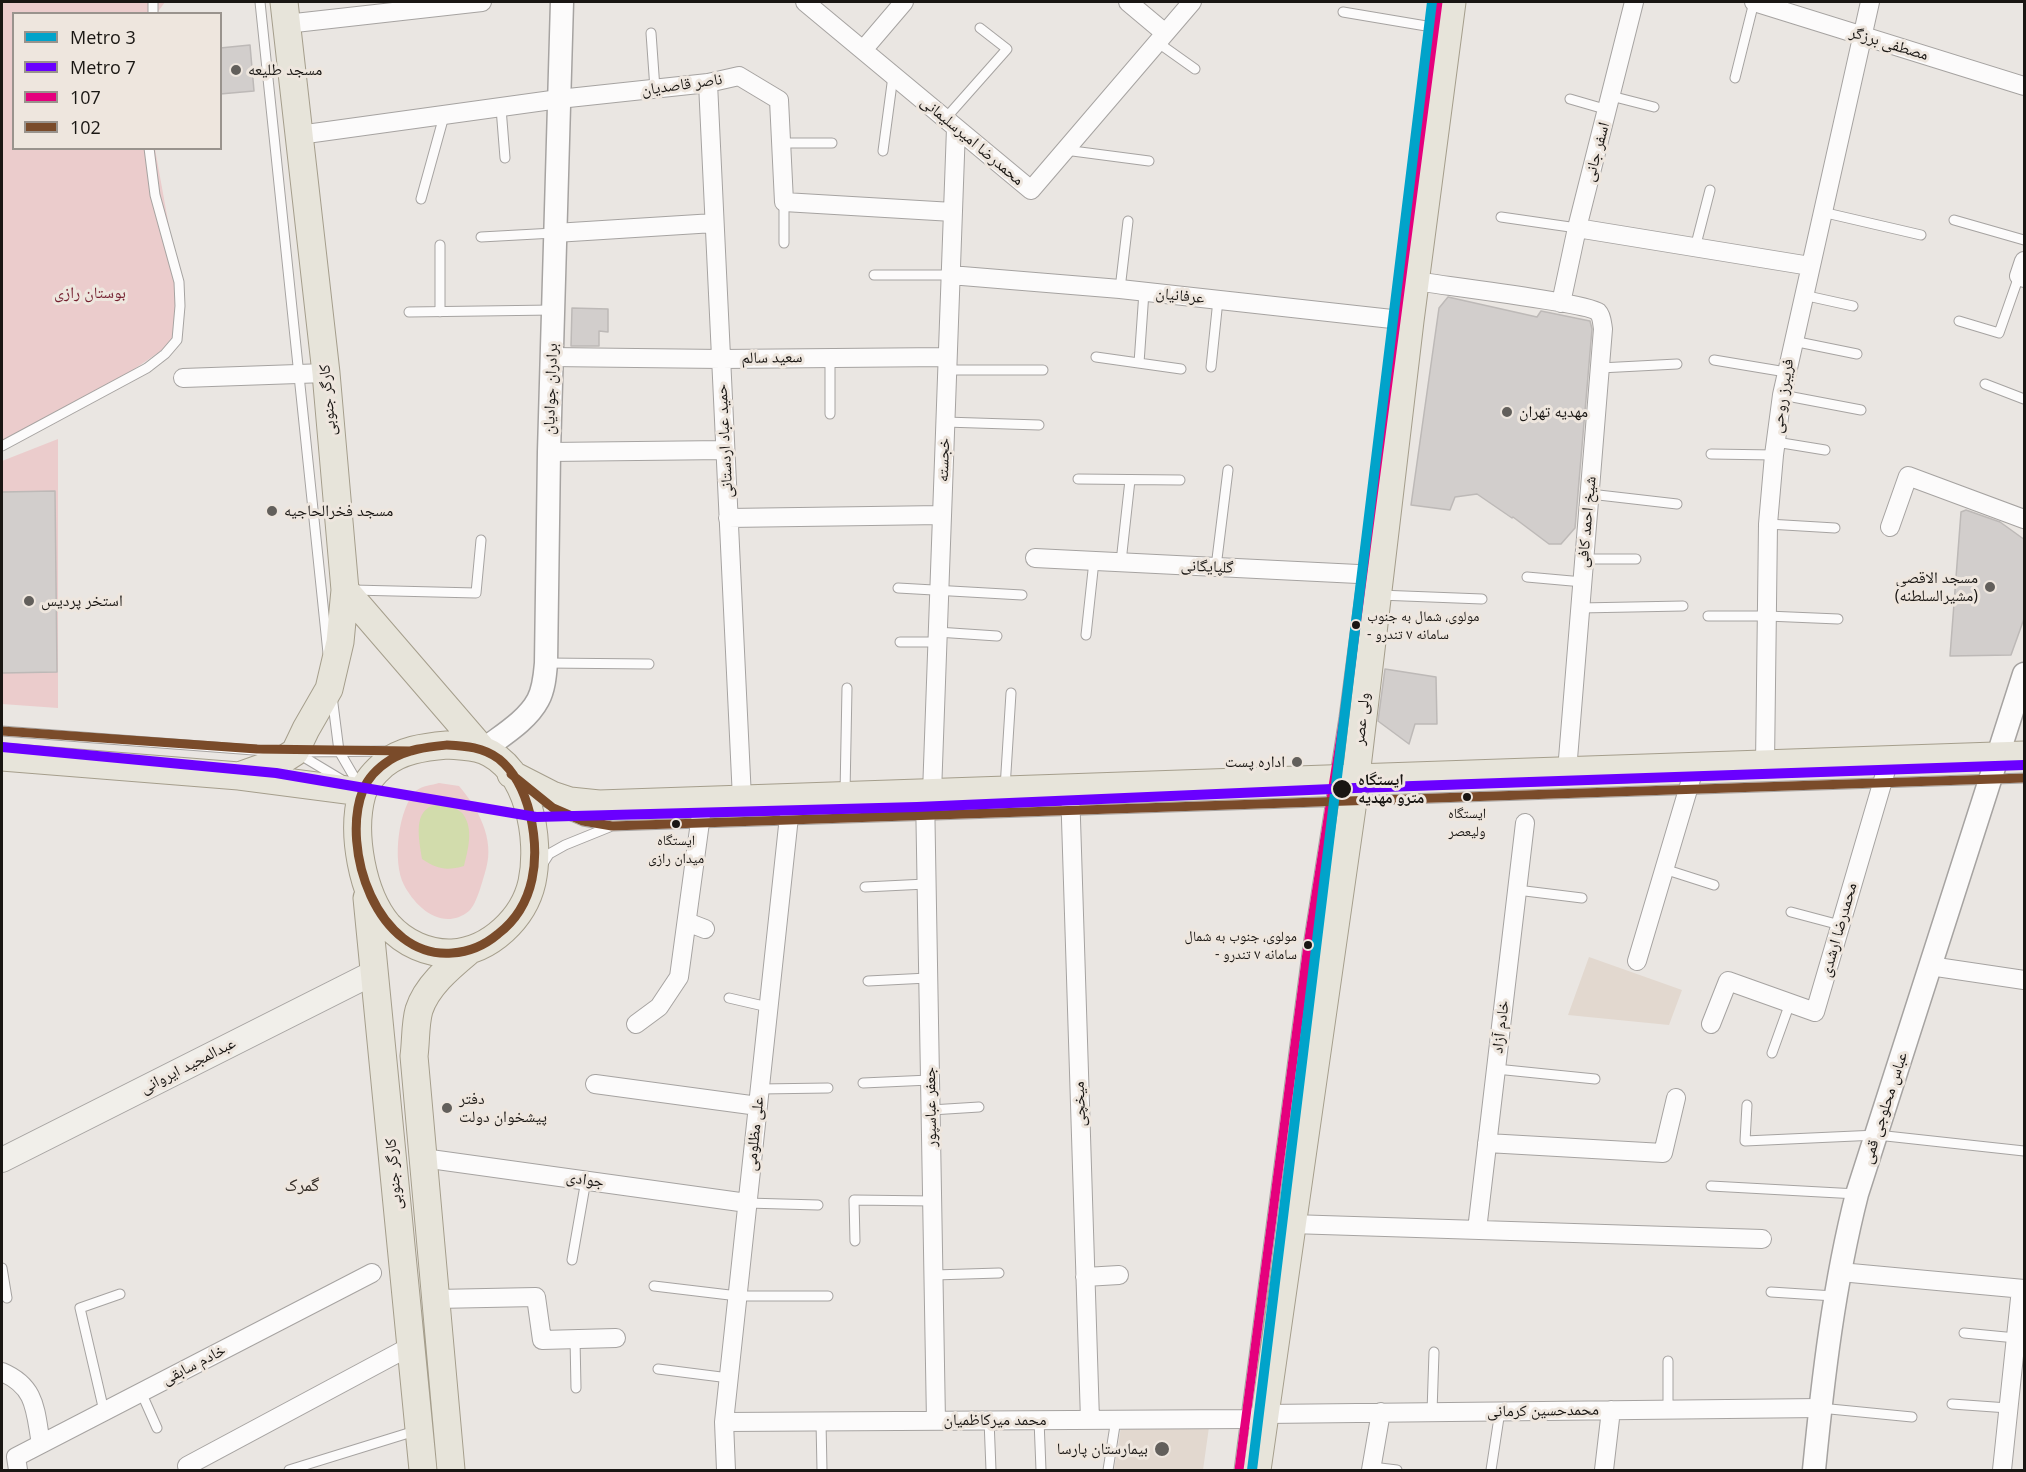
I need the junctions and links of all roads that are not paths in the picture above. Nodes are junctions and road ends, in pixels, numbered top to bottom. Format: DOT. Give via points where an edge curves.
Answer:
graph roads {
  1 [pos="260,2"];
  2 [pos="482,2"];
  3 [pos="562,2"];
  4 [pos="805,2"];
  5 [pos="904,2"];
  6 [pos="1128,2"];
  7 [pos="1192,2"];
  8 [pos="1438,2"];
  9 [pos="1452,2"];
  10 [pos="1634,2"];
  11 [pos="1754,2"];
  12 [pos="1870,2"];
  13 [pos="1343,12"];
  14 [pos="285,13"];
  15 [pos="980,28"];
  16 [pos="1441,28"];
  17 [pos="651,33"];
  18 [pos="1862,35"];
  19 [pos="1161,38"];
  20 [pos="863,50"];
  21 [pos="1195,69"];
  22 [pos="893,75"];
  23 [pos="1735,78"];
  24 [pos="708,83"];
  25 [pos="2025,86"];
  26 [pos="655,89"];
  27 [pos="559,99"];
  28 [pos="1570,99"];
  29 [pos="1609,103"];
  30 [pos="1654,107"];
  31 [pos="501,108"];
  32 [pos="444,116"];
  33 [pos="951,124"];
  34 [pos="299,135"];
  35 [pos="782,143"];
  36 [pos="832,143"];
  37 [pos="150,150"];
  38 [pos="1065,150"];
  39 [pos="883,151"];
  40 [pos="505,158"];
  41 [pos="1149,161"];
  42 [pos="1710,190"];
  43 [pos="421,199"];
  44 [pos="784,202"];
  45 [pos="952,212"];
  46 [pos="1822,212"];
  47 [pos="1501,217"];
  48 [pos="1954,220"];
  49 [pos="1128,221"];
  50 [pos="714,222"];
  51 [pos="1577,228"];
  52 [pos="555,232"];
  53 [pos="1921,234"];
  54 [pos="482,237"];
  55 [pos="2025,240"];
  56 [pos="784,243"];
  57 [pos="440,245"];
  58 [pos="1695,248"];
  59 [pos="1810,266"];
  60 [pos="2023,272"];
  61 [pos="874,275"];
  62 [pos="950,275"];
  63 [pos="1415,281"];
  64 [pos="1120,289"];
  65 [pos="1144,292"];
  66 [pos="1803,295"];
  67 [pos="1218,300"];
  68 [pos="1561,303"];
  69 [pos="1853,306"];
  70 [pos="553,310"];
  71 [pos="409,312"];
  72 [pos="440,312"];
  73 [pos="1403,320"];
  74 [pos="1959,321"];
  75 [pos="1793,341"];
  76 [pos="1857,354"];
  77 [pos="551,357"];
  78 [pos="830,357"];
  79 [pos="1096,357"];
  80 [pos="721,359"];
  81 [pos="1714,360"];
  82 [pos="947,363"];
  83 [pos="1139,363"];
  84 [pos="1677,364"];
  85 [pos="1211,367"];
  86 [pos="1600,368"];
  87 [pos="1180,369"];
  88 [pos="1043,370"];
  89 [pos="1786,372"];
  90 [pos="326,373"];
  91 [pos="183,378"];
  92 [pos="1985,384"];
  93 [pos="1782,395"];
  94 [pos="2025,399"];
  95 [pos="1861,410"];
  96 [pos="831,414"];
  97 [pos="945,422"];
  98 [pos="1039,425"];
  99 [pos="2,446"];
  100 [pos="1775,448"];
  101 [pos="725,450"];
  102 [pos="1825,450"];
  103 [pos="549,452"];
  104 [pos="1711,454"];
  105 [pos="1228,470"];
  106 [pos="1078,479"];
  107 [pos="1130,480"];
  108 [pos="1180,480"];
  109 [pos="1590,494"];
  110 [pos="1677,504"];
  111 [pos="942,515"];
  112 [pos="728,518"];
  113 [pos="2025,519"];
  114 [pos="1768,524"];
  115 [pos="1890,527"];
  116 [pos="1835,528"];
  117 [pos="481,540"];
  118 [pos="1035,558"];
  119 [pos="1584,559"];
  120 [pos="1636,559"];
  121 [pos="1094,561"];
  122 [pos="1121,562"];
  123 [pos="1216,567"];
  124 [pos="1527,577"];
  125 [pos="1372,581"];
  126 [pos="1582,582"];
  127 [pos="898,588"];
  128 [pos="939,589"];
  129 [pos="345,590"];
  130 [pos="1022,595"];
  131 [pos="1482,599"];
  132 [pos="1683,606"];
  133 [pos="1580,608"];
  134 [pos="1708,616"];
  135 [pos="1767,616"];
  136 [pos="1838,619"];
  137 [pos="1086,635"];
  138 [pos="997,636"];
  139 [pos="937,637"];
  140 [pos="900,642"];
  141 [pos="546,663"];
  142 [pos="649,663"];
  143 [pos="2025,674"];
  144 [pos="847,688"];
  145 [pos="1011,693"];
  146 [pos="2,731"];
  147 [pos="483,750"];
  148 [pos="339,751"];
  149 [pos="411,751"];
  150 [pos="295,752"];
  151 [pos="2,757"];
  152 [pos="2005,763"];
  153 [pos="1765,764"];
  154 [pos="1568,771"];
  155 [pos="1886,771"];
  156 [pos="511,774"];
  157 [pos="239,776"];
  158 [pos="2025,777"];
  159 [pos="1691,778"];
  160 [pos="1005,790"];
  161 [pos="1343,790"];
  162 [pos="362,792"];
  163 [pos="845,796"];
  164 [pos="742,799"];
  165 [pos="1070,799"];
  166 [pos="927,800"];
  167 [pos="789,809"];
  168 [pos="702,812"];
  169 [pos="1525,824"];
  170 [pos="612,826"];
  171 [pos="1664,869"];
  172 [pos="365,878"];
  173 [pos="532,882"];
  174 [pos="926,884"];
  175 [pos="1714,885"];
  176 [pos="865,887"];
  177 [pos="1517,890"];
  178 [pos="1582,898"];
  179 [pos="1791,912"];
  180 [pos="687,922"];
  181 [pos="1840,925"];
  182 [pos="705,929"];
  183 [pos="470,950"];
  184 [pos="1636,961"];
  185 [pos="1930,966"];
  186 [pos="375,972"];
  187 [pos="928,978"];
  188 [pos="2025,980"];
  189 [pos="868,981"];
  190 [pos="729,998"];
  191 [pos="1790,1003"];
  192 [pos="768,1007"];
  193 [pos="636,1024"];
  194 [pos="1711,1024"];
  195 [pos="1772,1053"];
  196 [pos="1496,1069"];
  197 [pos="1596,1079"];
  198 [pos="930,1080"];
  199 [pos="863,1083"];
  200 [pos="595,1084"];
  201 [pos="828,1088"];
  202 [pos="759,1097"];
  203 [pos="1676,1098"];
  204 [pos="1748,1106"];
  205 [pos="979,1107"];
  206 [pos="931,1110"];
  207 [pos="1877,1135"];
  208 [pos="1487,1143"];
  209 [pos="2025,1151"];
  210 [pos="423,1158"];
  211 [pos="2,1160"];
  212 [pos="586,1180"];
  213 [pos="1711,1186"];
  214 [pos="1857,1194"];
  215 [pos="932,1201"];
  216 [pos="747,1203"];
  217 [pos="818,1205"];
  218 [pos="1291,1224"];
  219 [pos="1477,1230"];
  220 [pos="1762,1239"];
  221 [pos="855,1241"];
  222 [pos="572,1260"];
  223 [pos="2,1268"];
  224 [pos="1840,1272"];
  225 [pos="372,1273"];
  226 [pos="999,1273"];
  227 [pos="933,1275"];
  228 [pos="1119,1275"];
  229 [pos="1085,1277"];
  230 [pos="654,1286"];
  231 [pos="2023,1289"];
  232 [pos="1771,1292"];
  233 [pos="120,1294"];
  234 [pos="738,1296"];
  235 [pos="828,1296"];
  236 [pos="1837,1297"];
  237 [pos="7,1298"];
  238 [pos="436,1299"];
  239 [pos="1964,1333"];
  240 [pos="616,1338"];
  241 [pos="2016,1338"];
  242 [pos="575,1339"];
  243 [pos="411,1346"];
  244 [pos="1434,1352"];
  245 [pos="1668,1361"];
  246 [pos="658,1369"];
  247 [pos="2,1372"];
  248 [pos="729,1378"];
  249 [pos="576,1388"];
  250 [pos="141,1392"];
  251 [pos="1952,1404"];
  252 [pos="1820,1408"];
  253 [pos="2008,1408"];
  254 [pos="1611,1410"];
  255 [pos="1668,1410"];
  256 [pos="1500,1411"];
  257 [pos="104,1412"];
  258 [pos="1381,1412"];
  259 [pos="1432,1412"];
  260 [pos="1256,1416"];
  261 [pos="1912,1417"];
  262 [pos="1116,1419"];
  263 [pos="936,1420"];
  264 [pos="989,1420"];
  265 [pos="1039,1420"];
  266 [pos="1090,1420"];
  267 [pos="724,1422"];
  268 [pos="821,1422"];
  269 [pos="157,1428"];
  270 [pos="419,1430"];
  271 [pos="41,1444"];
  272 [pos="17,1464"];
  273 [pos="187,1466"];
  274 [pos="1372,1468"];
  275 [pos="289,1470"];
  276 [pos="423,1470"];
  277 [pos="451,1470"];
  278 [pos="726,1470"];
  279 [pos="822,1470"];
  280 [pos="991,1470"];
  281 [pos="1041,1470"];
  282 [pos="1108,1470"];
  283 [pos="1239,1470"];
  284 [pos="1257,1470"];
  285 [pos="1397,1470"];
  286 [pos="1491,1470"];
  287 [pos="1604,1470"];
  288 [pos="1814,1470"];
  289 [pos="2002,1470"];
  1 -- 148 [label="lane"];
  2 -- 14 [label="street"];
  3 -- 27 [label="street, برادران جوادیان"];
  4 -- 20 [label="street, محمدرضا امیرسلیمانی"];
  5 -- 20 [label="street"];
  6 -- 19 [label="street"];
  7 -- 19 [label="street, محمدرضا امیرسلیمانی"];
  8 -- 16 [label="lane"];
  9 -- 16 [label="main road, ولی عصر"];
  10 -- 29 [label="street, اسفر جانی"];
  11 -- 18 [label="street, مصطفی برزگر"];
  11 -- 23 [label="lane"];
  12 -- 18 [label="street, فریبرز روحی"];
  13 -- 16 [label="lane"];
  14 -- 34 [label="main road, کارگر جنوبی"];
  15 -- 33 [label="lane" via="1007,49"];
  16 -- 63 [label="main road, ولی عصر"];
  16 -- 73 [label="lane"];
  17 -- 26 [label="lane"];
  18 -- 25 [label="street, مصطفی برزگر"];
  18 -- 46 [label="street, فریبرز روحی"];
  19 -- 21 [label="lane"];
  19 -- 38 [label="street, محمدرضا امیرسلیمانی"];
  20 -- 22 [label="street, محمدرضا امیرسلیمانی"];
  22 -- 33 [label="street, محمدرضا امیرسلیمانی"];
  22 -- 39 [label="lane"];
  24 -- 26 [label="street, ناصر قاصدیان"];
  24 -- 35 [label="street, ناصر قاصدیان" via="739,76 779,100"];
  24 -- 50 [label="street, حمید عباد اردستانی"];
  26 -- 27 [label="street, ناصر قاصدیان"];
  27 -- 31 [label="street, ناصر قاصدیان"];
  27 -- 52 [label="street, برادران جوادیان"];
  28 -- 29 [label="lane"];
  29 -- 30 [label="lane"];
  29 -- 51 [label="street, اسفر جانی"];
  31 -- 32 [label="street, ناصر قاصدیان"];
  31 -- 40 [label="lane"];
  32 -- 34 [label="street, ناصر قاصدیان"];
  32 -- 43 [label="lane"];
  33 -- 38 [label="street, محمدرضا امیرسلیمانی" via="1031,190"];
  33 -- 45 [label="street, خجسته"];
  34 -- 90 [label="main road, کارگر جنوبی"];
  35 -- 36 [label="lane"];
  35 -- 44 [label="street, ناصر قاصدیان"];
  37 -- 99 [label="lane" via="155,195 179,282 177,340 147,368"];
  38 -- 41 [label="lane"];
  42 -- 58 [label="lane"];
  44 -- 45 [label="street"];
  44 -- 56 [label="lane"];
  45 -- 62 [label="street, خجسته"];
  46 -- 53 [label="lane"];
  46 -- 59 [label="street, فریبرز روحی"];
  47 -- 51 [label="lane"];
  48 -- 55 [label="lane"];
  49 -- 64 [label="lane"];
  50 -- 52 [label="street"];
  50 -- 80 [label="street, حمید عباد اردستانی"];
  51 -- 58 [label="street"];
  51 -- 68 [label="street, اسفر جانی"];
  52 -- 54 [label="lane"];
  52 -- 70 [label="street, برادران جوادیان"];
  57 -- 72 [label="lane"];
  58 -- 59 [label="street"];
  59 -- 66 [label="street, فریبرز روحی"];
  60 -- 74 [label="lane" via="1999,333"];
  61 -- 62 [label="lane"];
  62 -- 64 [label="street, عرفانیان"];
  62 -- 82 [label="street, خجسته"];
  63 -- 68 [label="street"];
  63 -- 73 [label="main road, ولی عصر"];
  64 -- 65 [label="street, عرفانیان"];
  65 -- 67 [label="street, عرفانیان"];
  65 -- 83 [label="lane"];
  66 -- 69 [label="lane"];
  66 -- 75 [label="street, فریبرز روحی"];
  67 -- 73 [label="street, عرفانیان"];
  67 -- 85 [label="lane"];
  68 -- 86 [label="street, شیخ احمد کافی" via="1599,312 1603,329"];
  70 -- 72 [label="lane"];
  70 -- 77 [label="street, برادران جوادیان"];
  71 -- 72 [label="lane"];
  73 -- 125 [label="main road, ولی عصر"];
  75 -- 76 [label="lane"];
  75 -- 89 [label="street, فریبرز روحی"];
  77 -- 80 [label="street, سعید سالم"];
  77 -- 103 [label="street, برادران جوادیان"];
  78 -- 80 [label="street, سعید سالم"];
  78 -- 82 [label="street, سعید سالم"];
  78 -- 96 [label="lane"];
  79 -- 83 [label="lane"];
  80 -- 101 [label="street, حمید عباد اردستانی"];
  81 -- 89 [label="lane"];
  82 -- 88 [label="lane"];
  82 -- 97 [label="street, خجسته"];
  83 -- 87 [label="lane"];
  84 -- 86 [label="lane"];
  86 -- 109 [label="street, شیخ احمد کافی"];
  89 -- 93 [label="street, فریبرز روحی"];
  90 -- 91 [label="street"];
  90 -- 129 [label="main road, کارگر جنوبی"];
  92 -- 94 [label="lane"];
  93 -- 95 [label="lane"];
  93 -- 100 [label="street, فریبرز روحی"];
  97 -- 98 [label="lane"];
  97 -- 111 [label="street, خجسته"];
  100 -- 102 [label="lane"];
  100 -- 104 [label="lane"];
  100 -- 114 [label="street, فریبرز روحی"];
  101 -- 103 [label="street"];
  101 -- 112 [label="street, حمید عباد اردستانی"];
  103 -- 141 [label="street, برادران جوادیان"];
  105 -- 123 [label="lane"];
  106 -- 107 [label="lane"];
  107 -- 108 [label="lane"];
  107 -- 122 [label="lane"];
  109 -- 110 [label="lane"];
  109 -- 119 [label="street, شیخ احمد کافی"];
  111 -- 112 [label="street"];
  111 -- 128 [label="street, خجسته"];
  112 -- 164 [label="street, حمید عباد اردستانی"];
  113 -- 115 [label="street" via="1908,476"];
  114 -- 116 [label="lane"];
  114 -- 135 [label="street, فریبرز روحی"];
  117 -- 129 [label="lane" via="476,593"];
  118 -- 121 [label="street, گلپایگانی"];
  119 -- 120 [label="lane"];
  119 -- 126 [label="street, شیخ احمد کافی"];
  121 -- 122 [label="street, گلپایگانی"];
  121 -- 137 [label="lane"];
  122 -- 123 [label="street, گلپایگانی"];
  123 -- 125 [label="street, گلپایگانی"];
  124 -- 126 [label="lane"];
  125 -- 131 [label="lane"];
  125 -- 161 [label="main road, ولی عصر"];
  126 -- 133 [label="street, شیخ احمد کافی"];
  127 -- 128 [label="lane"];
  128 -- 130 [label="lane"];
  128 -- 139 [label="street, خجسته"];
  129 -- 147 [label="main road"];
  129 -- 150 [label="main road, کارگر جنوبی" via="340,642 329,689"];
  132 -- 133 [label="lane"];
  133 -- 154 [label="street, شیخ احمد کافی"];
  134 -- 135 [label="lane"];
  135 -- 136 [label="lane"];
  135 -- 153 [label="street, فریبرز روحی"];
  138 -- 139 [label="lane"];
  139 -- 140 [label="lane"];
  139 -- 166 [label="street, خجسته"];
  141 -- 142 [label="lane"];
  141 -- 147 [label="street, برادران جوادیان" via="543,686 528,714"];
  143 -- 152 [label="street, عباس محلوجی قمی"];
  144 -- 163 [label="lane"];
  145 -- 160 [label="lane"];
  146 -- 150 [label="lane"];
  147 -- 149 [label="main road" via="447,745"];
  147 -- 156 [label="main road" via="497,758"];
  148 -- 149 [label="lane"];
  148 -- 150 [label="lane"];
  148 -- 162 [label="lane"];
  149 -- 162 [label="main road" via="384,764"];
  150 -- 157 [label="main road"];
  150 -- 162 [label="lane"];
  151 -- 157 [label="main road"];
  152 -- 155 [label="main road"];
  152 -- 158 [label="lane"];
  152 -- 185 [label="street, عباس محلوجی قمی"];
  153 -- 155 [label="main road"];
  153 -- 159 [label="main road"];
  154 -- 159 [label="main road"];
  154 -- 161 [label="main road"];
  155 -- 159 [label="lane"];
  155 -- 181 [label="street, محمدرضا ارشدی"];
  156 -- 168 [label="main road" via="570,801"];
  156 -- 170 [label="lane" via="553,808 583,821"];
  156 -- 173 [label="main road" via="526,798 534,829"];
  157 -- 162 [label="main road"];
  159 -- 161 [label="lane"];
  159 -- 171 [label="street"];
  160 -- 165 [label="main road"];
  160 -- 166 [label="main road"];
  161 -- 165 [label="main road"];
  161 -- 218 [label="main road, ولی عصر"];
  161 -- 260 [label="lane" via="1306,957"];
  162 -- 172 [label="main road" via="358,835"];
  163 -- 166 [label="main road"];
  163 -- 167 [label="main road"];
  164 -- 167 [label="main road"];
  164 -- 168 [label="main road"];
  165 -- 166 [label="lane"];
  165 -- 229 [label="street, میخچی"];
  166 -- 167 [label="lane"];
  166 -- 174 [label="street, جعفر عباسپور"];
  167 -- 168 [label="lane"];
  167 -- 192 [label="street, علی مظلومی"];
  168 -- 170 [label="lane"];
  168 -- 180 [label="street"];
  169 -- 177 [label="street, خادم آزاد"];
  170 -- 173 [label="lane" via="549,854"];
  171 -- 175 [label="lane"];
  171 -- 184 [label="street"];
  172 -- 183 [label="main road" via="387,923 399,935 414,945 440,953"];
  172 -- 186 [label="main road, کارگر جنوبی"];
  173 -- 183 [label="main road" via="524,904 510,922 499,934"];
  174 -- 176 [label="lane"];
  174 -- 187 [label="street, جعفر عباسپور"];
  177 -- 178 [label="lane"];
  177 -- 196 [label="street, خادم آزاد"];
  179 -- 181 [label="lane"];
  180 -- 182 [label="street"];
  180 -- 193 [label="street" via="679,977 659,1007"];
  181 -- 191 [label="street, محمدرضا ارشدی" via="1815,1012"];
  183 -- 210 [label="main road, کارگر جنوبی" via="446,969 419,1010 414,1056"];
  185 -- 188 [label="street"];
  185 -- 207 [label="street, عباس محلوجی قمی"];
  186 -- 211 [label="main road, عبدالمجید ایروانی"];
  186 -- 243 [label="main road, کارگر جنوبی"];
  187 -- 189 [label="lane"];
  187 -- 198 [label="street, جعفر عباسپور"];
  190 -- 192 [label="lane"];
  191 -- 194 [label="street, محمدرضا ارشدی" via="1728,981"];
  191 -- 195 [label="lane"];
  192 -- 202 [label="street, علی مظلومی"];
  196 -- 197 [label="lane"];
  196 -- 208 [label="street, خادم آزاد"];
  198 -- 199 [label="lane"];
  198 -- 206 [label="street, جعفر عباسپور"];
  200 -- 202 [label="street"];
  201 -- 202 [label="lane"];
  202 -- 216 [label="street, علی مظلومی"];
  203 -- 208 [label="street" via="1663,1153"];
  204 -- 207 [label="lane" via="1744,1141"];
  205 -- 206 [label="lane"];
  206 -- 215 [label="street, جعفر عباسپور"];
  207 -- 209 [label="lane"];
  207 -- 214 [label="street, عباس محلوجی قمی"];
  208 -- 219 [label="street, خادم آزاد"];
  210 -- 212 [label="street, جوادی"];
  210 -- 238 [label="main road, کارگر جنوبی"];
  212 -- 216 [label="street, جوادی"];
  212 -- 222 [label="lane"];
  213 -- 214 [label="lane"];
  214 -- 224 [label="street, عباس محلوجی قمی"];
  215 -- 221 [label="lane" via="854,1200"];
  215 -- 227 [label="street, جعفر عباسپور"];
  216 -- 217 [label="lane"];
  216 -- 234 [label="street, علی مظلومی"];
  218 -- 219 [label="street"];
  218 -- 260 [label="main road, ولی عصر"];
  219 -- 220 [label="street"];
  223 -- 237 [label="lane"];
  224 -- 231 [label="street"];
  224 -- 236 [label="street, عباس محلوجی قمی"];
  225 -- 250 [label="street, خادم سابقی"];
  226 -- 227 [label="lane"];
  227 -- 263 [label="street, جعفر عباسپور"];
  228 -- 229 [label="street"];
  229 -- 266 [label="street, میخچی"];
  230 -- 234 [label="lane"];
  231 -- 241 [label="street"];
  232 -- 236 [label="lane"];
  233 -- 257 [label="lane" via="80,1308"];
  234 -- 235 [label="lane"];
  234 -- 248 [label="street, علی مظلومی"];
  236 -- 252 [label="street, عباس محلوجی قمی"];
  238 -- 242 [label="street" via="536,1297 542,1340"];
  238 -- 277 [label="main road, کارگر جنوبی"];
  239 -- 241 [label="lane"];
  240 -- 242 [label="street"];
  241 -- 253 [label="street"];
  242 -- 249 [label="lane"];
  243 -- 270 [label="main road, کارگر جنوبی"];
  243 -- 273 [label="street"];
  244 -- 259 [label="lane"];
  245 -- 255 [label="lane"];
  246 -- 248 [label="lane"];
  247 -- 271 [label="street" via="24,1385 33,1401"];
  248 -- 267 [label="street, علی مظلومی"];
  250 -- 257 [label="street, خادم سابقی"];
  250 -- 269 [label="lane"];
  251 -- 253 [label="lane"];
  252 -- 255 [label="street, محمدحسین کرمانی"];
  252 -- 261 [label="lane"];
  252 -- 288 [label="street, عباس محلوجی قمی"];
  253 -- 289 [label="street"];
  254 -- 255 [label="street, محمدحسین کرمانی"];
  254 -- 256 [label="street, محمدحسین کرمانی"];
  254 -- 287 [label="street"];
  256 -- 259 [label="street, محمدحسین کرمانی"];
  256 -- 286 [label="lane"];
  257 -- 271 [label="street, خادم سابقی"];
  258 -- 259 [label="street, محمدحسین کرمانی"];
  258 -- 260 [label="street, محمدحسین کرمانی"];
  258 -- 274 [label="street"];
  260 -- 262 [label="street, محمد میرکاظمیان"];
  260 -- 283 [label="lane"];
  260 -- 284 [label="main road, ولی عصر"];
  262 -- 266 [label="street, محمد میرکاظمیان"];
  262 -- 282 [label="lane"];
  263 -- 264 [label="street, محمد میرکاظمیان"];
  263 -- 268 [label="street, محمد میرکاظمیان"];
  264 -- 265 [label="street, محمد میرکاظمیان"];
  264 -- 280 [label="lane"];
  265 -- 266 [label="street, محمد میرکاظمیان"];
  265 -- 281 [label="lane"];
  267 -- 268 [label="street, محمد میرکاظمیان"];
  267 -- 278 [label="street, علی مظلومی"];
  268 -- 279 [label="lane"];
  270 -- 275 [label="lane"];
  270 -- 276 [label="main road, کارگر جنوبی"];
  271 -- 272 [label="street, خادم سابقی"];
  274 -- 285 [label="lane"];
}
